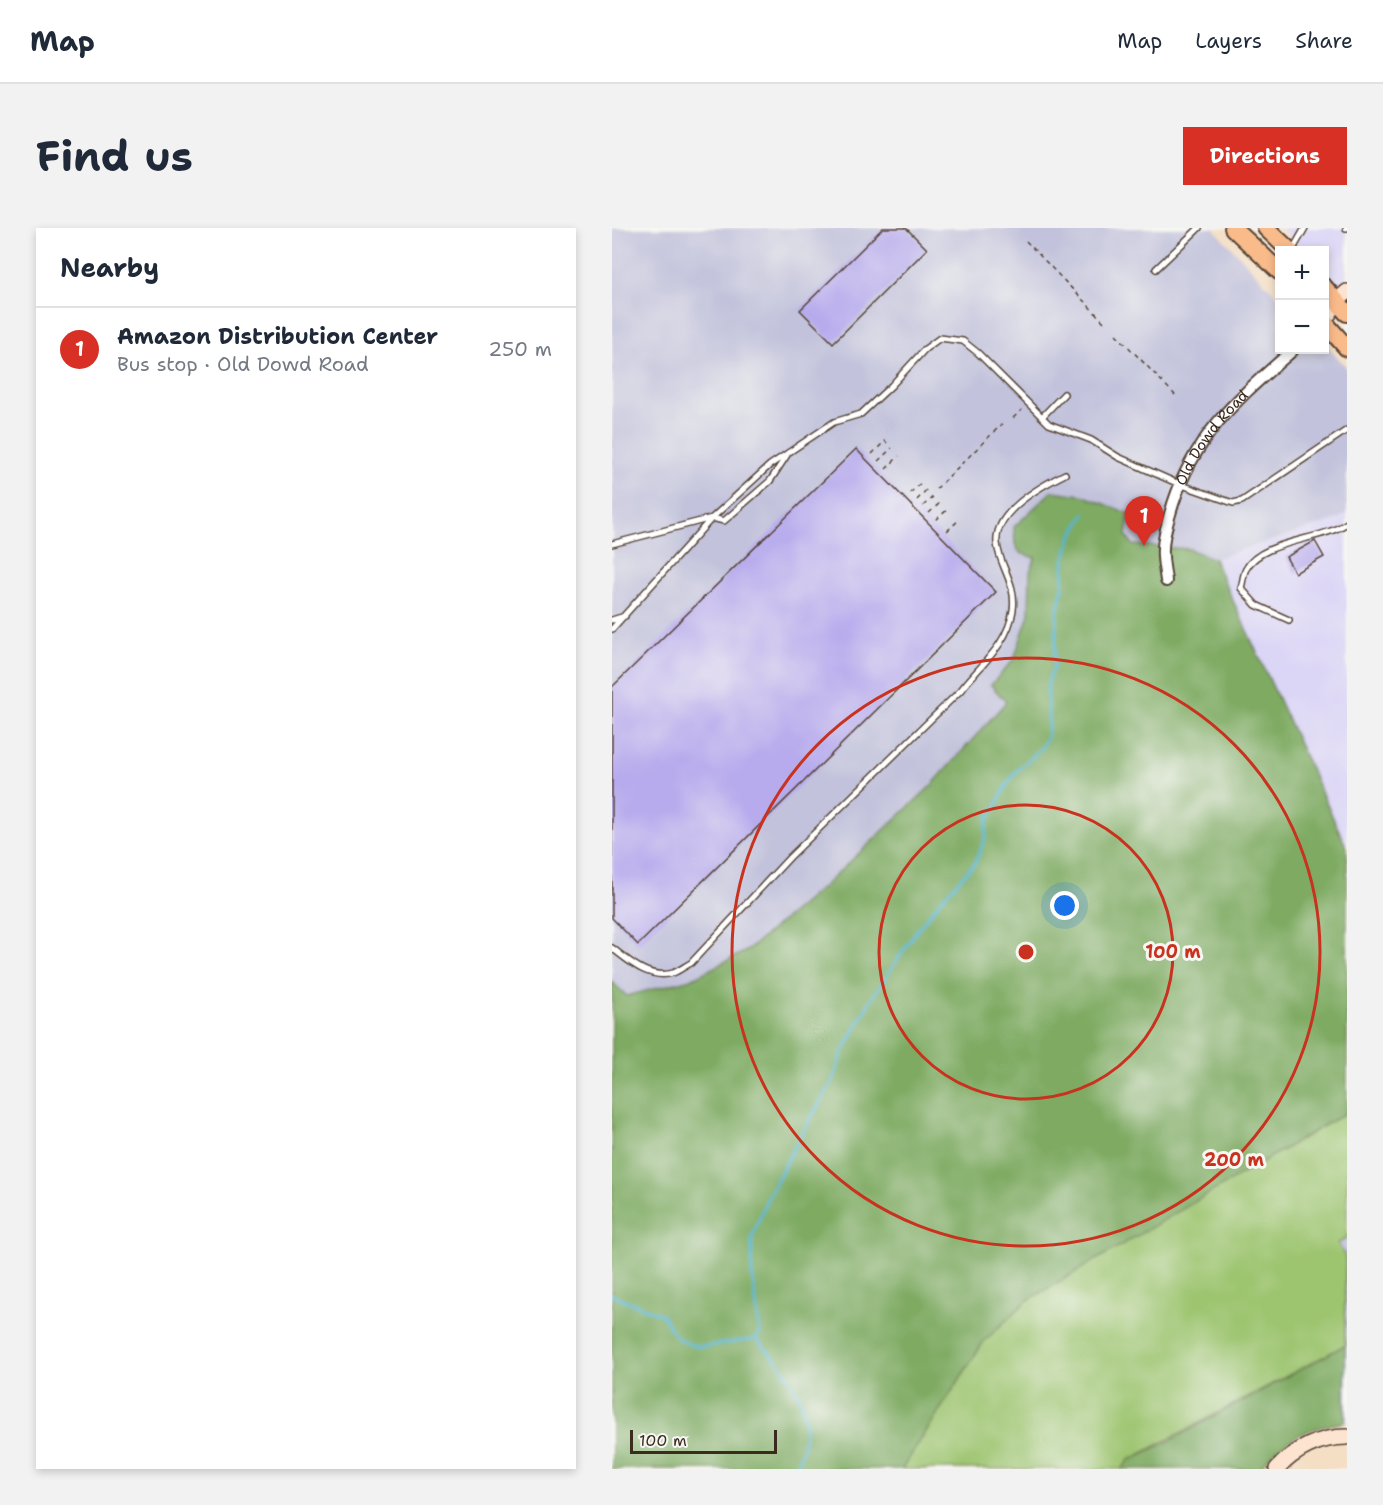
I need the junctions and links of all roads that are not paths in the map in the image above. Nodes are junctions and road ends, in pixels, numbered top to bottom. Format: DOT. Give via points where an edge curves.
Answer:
graph roads {
  1 [pos="1198,228"];
  2 [pos="1233,228"];
  3 [pos="1266,228"];
  4 [pos="1305,228"];
  5 [pos="1286,246"];
  6 [pos="1294,246"];
  7 [pos="1275,267"];
  8 [pos="1156,269"];
  9 [pos="1329,291"];
  10 [pos="1345,305"];
  11 [pos="1329,318"];
  12 [pos="1329,328"];
  13 [pos="1347,348"];
  14 [pos="1288,354"];
  15 [pos="1064,394"];
  16 [pos="1042,417"];
  17 [pos="1347,430"];
  18 [pos="788,453"];
  19 [pos="1065,474"];
  20 [pos="1179,484"];
  21 [pos="712,518"];
  22 [pos="1347,523"];
  23 [pos="612,544"];
  24 [pos="1166,581"];
  25 [pos="625,616"];
  26 [pos="612,620"];
  27 [pos="1289,620"];
  28 [pos="612,629"];
  29 [pos="612,948"];
  30 [pos="1347,1437"];
  31 [pos="1277,1469"];
  1 -- 8 [label="lane"];
  2 -- 7 [label="main road"];
  3 -- 5 [label="main road"];
  4 -- 6 [label="lane"];
  9 -- 10 [label="main road"];
  10 -- 11 [label="main road"];
  12 -- 13 [label="main road"];
  14 -- 20 [label="street, Old Dowd Road" via="1213,425"];
  15 -- 16 [label="lane"];
  16 -- 18 [label="lane" via="963,341 940,338 861,414 834,422"];
  16 -- 20 [label="lane" via="1049,424 1091,440 1118,457"];
  17 -- 20 [label="lane" via="1242,501 1233,502"];
  18 -- 21 [label="lane"];
  18 -- 21 [label="lane" via="770,481 724,521"];
  19 -- 29 [label="lane" via="1036,489 1005,518 997,543 1012,590 1012,617 1004,640 966,683 790,857 691,963 674,973 657,975 638,968"];
  20 -- 24 [label="street, Old Dowd Road" via="1162,548"];
  21 -- 23 [label="lane"];
  21 -- 25 [label="lane"];
  22 -- 27 [label="lane" via="1262,553 1246,569 1242,588 1256,605"];
  25 -- 26 [label="lane"];
  25 -- 28 [label="lane"];
  30 -- 31 [label="main road" via="1311,1444"];
}
